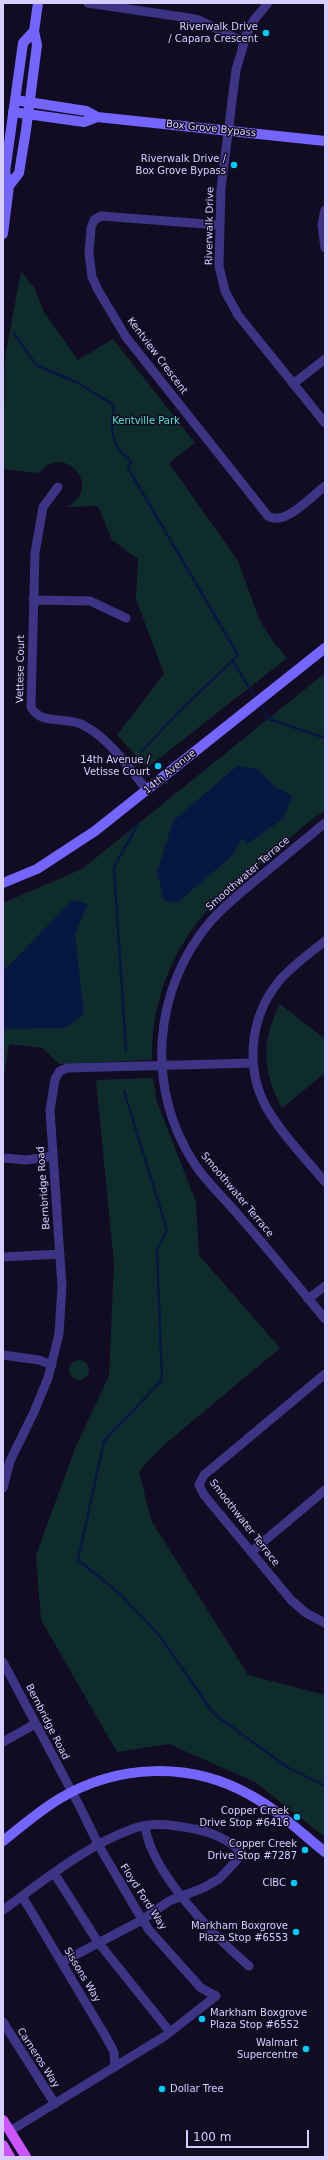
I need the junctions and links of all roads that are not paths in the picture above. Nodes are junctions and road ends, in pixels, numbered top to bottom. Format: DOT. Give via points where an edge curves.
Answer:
graph roads {
  1 [pos="38,3"];
  2 [pos="88,3"];
  3 [pos="268,3"];
  4 [pos="34,31"];
  5 [pos="244,42"];
  6 [pos="15,100"];
  7 [pos="30,102"];
  8 [pos="13,112"];
  9 [pos="28,114"];
  10 [pos="97,117"];
  11 [pos="228,131"];
  12 [pos="325,141"];
  13 [pos="9,186"];
  14 [pos="325,210"];
  15 [pos="219,225"];
  16 [pos="3,234"];
  17 [pos="325,248"];
  18 [pos="325,359"];
  19 [pos="293,384"];
  20 [pos="325,423"];
  21 [pos="325,486"];
  22 [pos="58,487"];
  23 [pos="33,600"];
  24 [pos="126,618"];
  25 [pos="325,648"];
  26 [pos="147,790"];
  27 [pos="325,823"];
  28 [pos="4,882"];
  29 [pos="325,941"];
  30 [pos="253,1063"];
  31 [pos="162,1065"];
  32 [pos="53,1156"];
  33 [pos="3,1158"];
  34 [pos="325,1182"];
  35 [pos="60,1254"];
  36 [pos="3,1257"];
  37 [pos="325,1286"];
  38 [pos="308,1299"];
  39 [pos="325,1319"];
  40 [pos="3,1355"];
  41 [pos="52,1365"];
  42 [pos="325,1374"];
  43 [pos="7,1460"];
  44 [pos="3,1488"];
  45 [pos="325,1490"];
  46 [pos="252,1552"];
  47 [pos="325,1623"];
  48 [pos="3,1662"];
  49 [pos="35,1724"];
  50 [pos="3,1742"];
  51 [pos="72,1793"];
  52 [pos="145,1826"];
  53 [pos="3,1841"];
  54 [pos="99,1846"];
  55 [pos="325,1852"];
  56 [pos="54,1873"];
  57 [pos="22,1896"];
  58 [pos="183,1896"];
  59 [pos="3,1910"];
  60 [pos="142,1920"];
  61 [pos="98,1942"];
  62 [pos="62,1962"];
  63 [pos="249,1966"];
  64 [pos="3,2022"];
  65 [pos="170,2032"];
  66 [pos="116,2067"];
  67 [pos="55,2104"];
  68 [pos="3,2120"];
  69 [pos="10,2131"];
  70 [pos="3,2145"];
  71 [pos="10,2157"];
  72 [pos="26,2157"];
  1 -- 4 [label="main road"];
  2 -- 5 [label="street" via="199,20"];
  3 -- 5 [label="street, Riverwalk Drive" via="254,20"];
  4 -- 6 [label="main road" via="22,43"];
  4 -- 7 [label="main road" via="38,46"];
  5 -- 11 [label="street, Riverwalk Drive" via="236,70"];
  6 -- 7 [label="main road, Box Grove Bypass"];
  6 -- 8 [label="main road"];
  7 -- 9 [label="main road"];
  7 -- 10 [label="main road, Box Grove Bypass" via="86,111"];
  8 -- 9 [label="main road, Box Grove Bypass"];
  8 -- 13 [label="main road" via="5,172"];
  9 -- 10 [label="main road, Box Grove Bypass" via="84,122"];
  9 -- 13 [label="main road" via="19,173"];
  10 -- 11 [label="main road, Box Grove Bypass"];
  11 -- 12 [label="main road, Box Grove Bypass"];
  11 -- 15 [label="street, Riverwalk Drive"];
  13 -- 16 [label="main road"];
  14 -- 17 [label="street" via="322,225"];
  15 -- 19 [label="street, Riverwalk Drive" via="219,266 230,302 244,324"];
  15 -- 21 [label="street, Kentview Crescent" via="101,216 94,220 90,228 89,253 92,277 126,337 268,516 277,520 286,518"];
  18 -- 19 [label="street"];
  19 -- 20 [label="street, Riverwalk Drive"];
  22 -- 23 [label="street, Vettese Court" via="43,507 40,518 34,558"];
  23 -- 24 [label="street" via="90,601"];
  23 -- 26 [label="street, Vettese Court" via="31,707 34,713 41,718 81,723 91,729 113,750"];
  25 -- 26 [label="main road, 14th Avenue"];
  26 -- 28 [label="main road, 14th Avenue" via="95,831 37,869"];
  27 -- 31 [label="street, Smoothwater Terrace" via="223,908 196,940 179,970 166,1009 161,1044"];
  29 -- 30 [label="street" via="285,976 267,998 255,1030"];
  30 -- 31 [label="street, Bernbridge Road"];
  30 -- 34 [label="street" via="259,1092 271,1116"];
  31 -- 32 [label="street, Bernbridge Road" via="67,1068 60,1071 55,1079 51,1101"];
  31 -- 38 [label="street, Smoothwater Terrace" via="172,1120 194,1163"];
  32 -- 33 [label="street" via="27,1160"];
  32 -- 35 [label="street, Bernbridge Road"];
  35 -- 36 [label="street"];
  35 -- 41 [label="street, Bernbridge Road" via="61,1315"];
  37 -- 38 [label="street"];
  38 -- 39 [label="street, Smoothwater Terrace"];
  40 -- 41 [label="street" via="39,1360"];
  41 -- 43 [label="street, Bernbridge Road" via="34,1412"];
  42 -- 46 [label="street, Smoothwater Terrace" via="200,1480 199,1485 204,1495"];
  43 -- 44 [label="street, Bernbridge Road"];
  45 -- 46 [label="street"];
  46 -- 47 [label="street, Smoothwater Terrace" via="291,1600 306,1613"];
  48 -- 49 [label="street, Bernbridge Road"];
  49 -- 50 [label="street"];
  49 -- 51 [label="street, Bernbridge Road"];
  51 -- 53 [label="main road" via="57,1800"];
  51 -- 54 [label="street, Floyd Ford Way"];
  51 -- 55 [label="main road" via="101,1780 134,1772 168,1771 202,1776 227,1784 256,1798"];
  52 -- 54 [label="street"];
  52 -- 58 [label="street" via="153,1851 176,1890"];
  52 -- 58 [label="street" via="161,1824 204,1831 228,1842 240,1854 219,1879"];
  54 -- 56 [label="street"];
  54 -- 60 [label="street, Floyd Ford Way"];
  56 -- 57 [label="street"];
  56 -- 61 [label="street"];
  57 -- 59 [label="street"];
  57 -- 62 [label="street, Sissons Way"];
  58 -- 60 [label="street" via="169,1901"];
  58 -- 63 [label="street" via="205,1926"];
  60 -- 61 [label="street"];
  60 -- 65 [label="street, Floyd Ford Way" via="200,1988 216,1996"];
  61 -- 62 [label="street"];
  61 -- 65 [label="street"];
  62 -- 66 [label="street, Sissons Way" via="114,2052"];
  64 -- 67 [label="street, Carneros Way"];
  65 -- 66 [label="street"];
  66 -- 67 [label="street"];
  67 -- 69 [label="street"];
  68 -- 69 [label="main road"];
  69 -- 72 [label="main road"];
  70 -- 71 [label="main road"];
}
